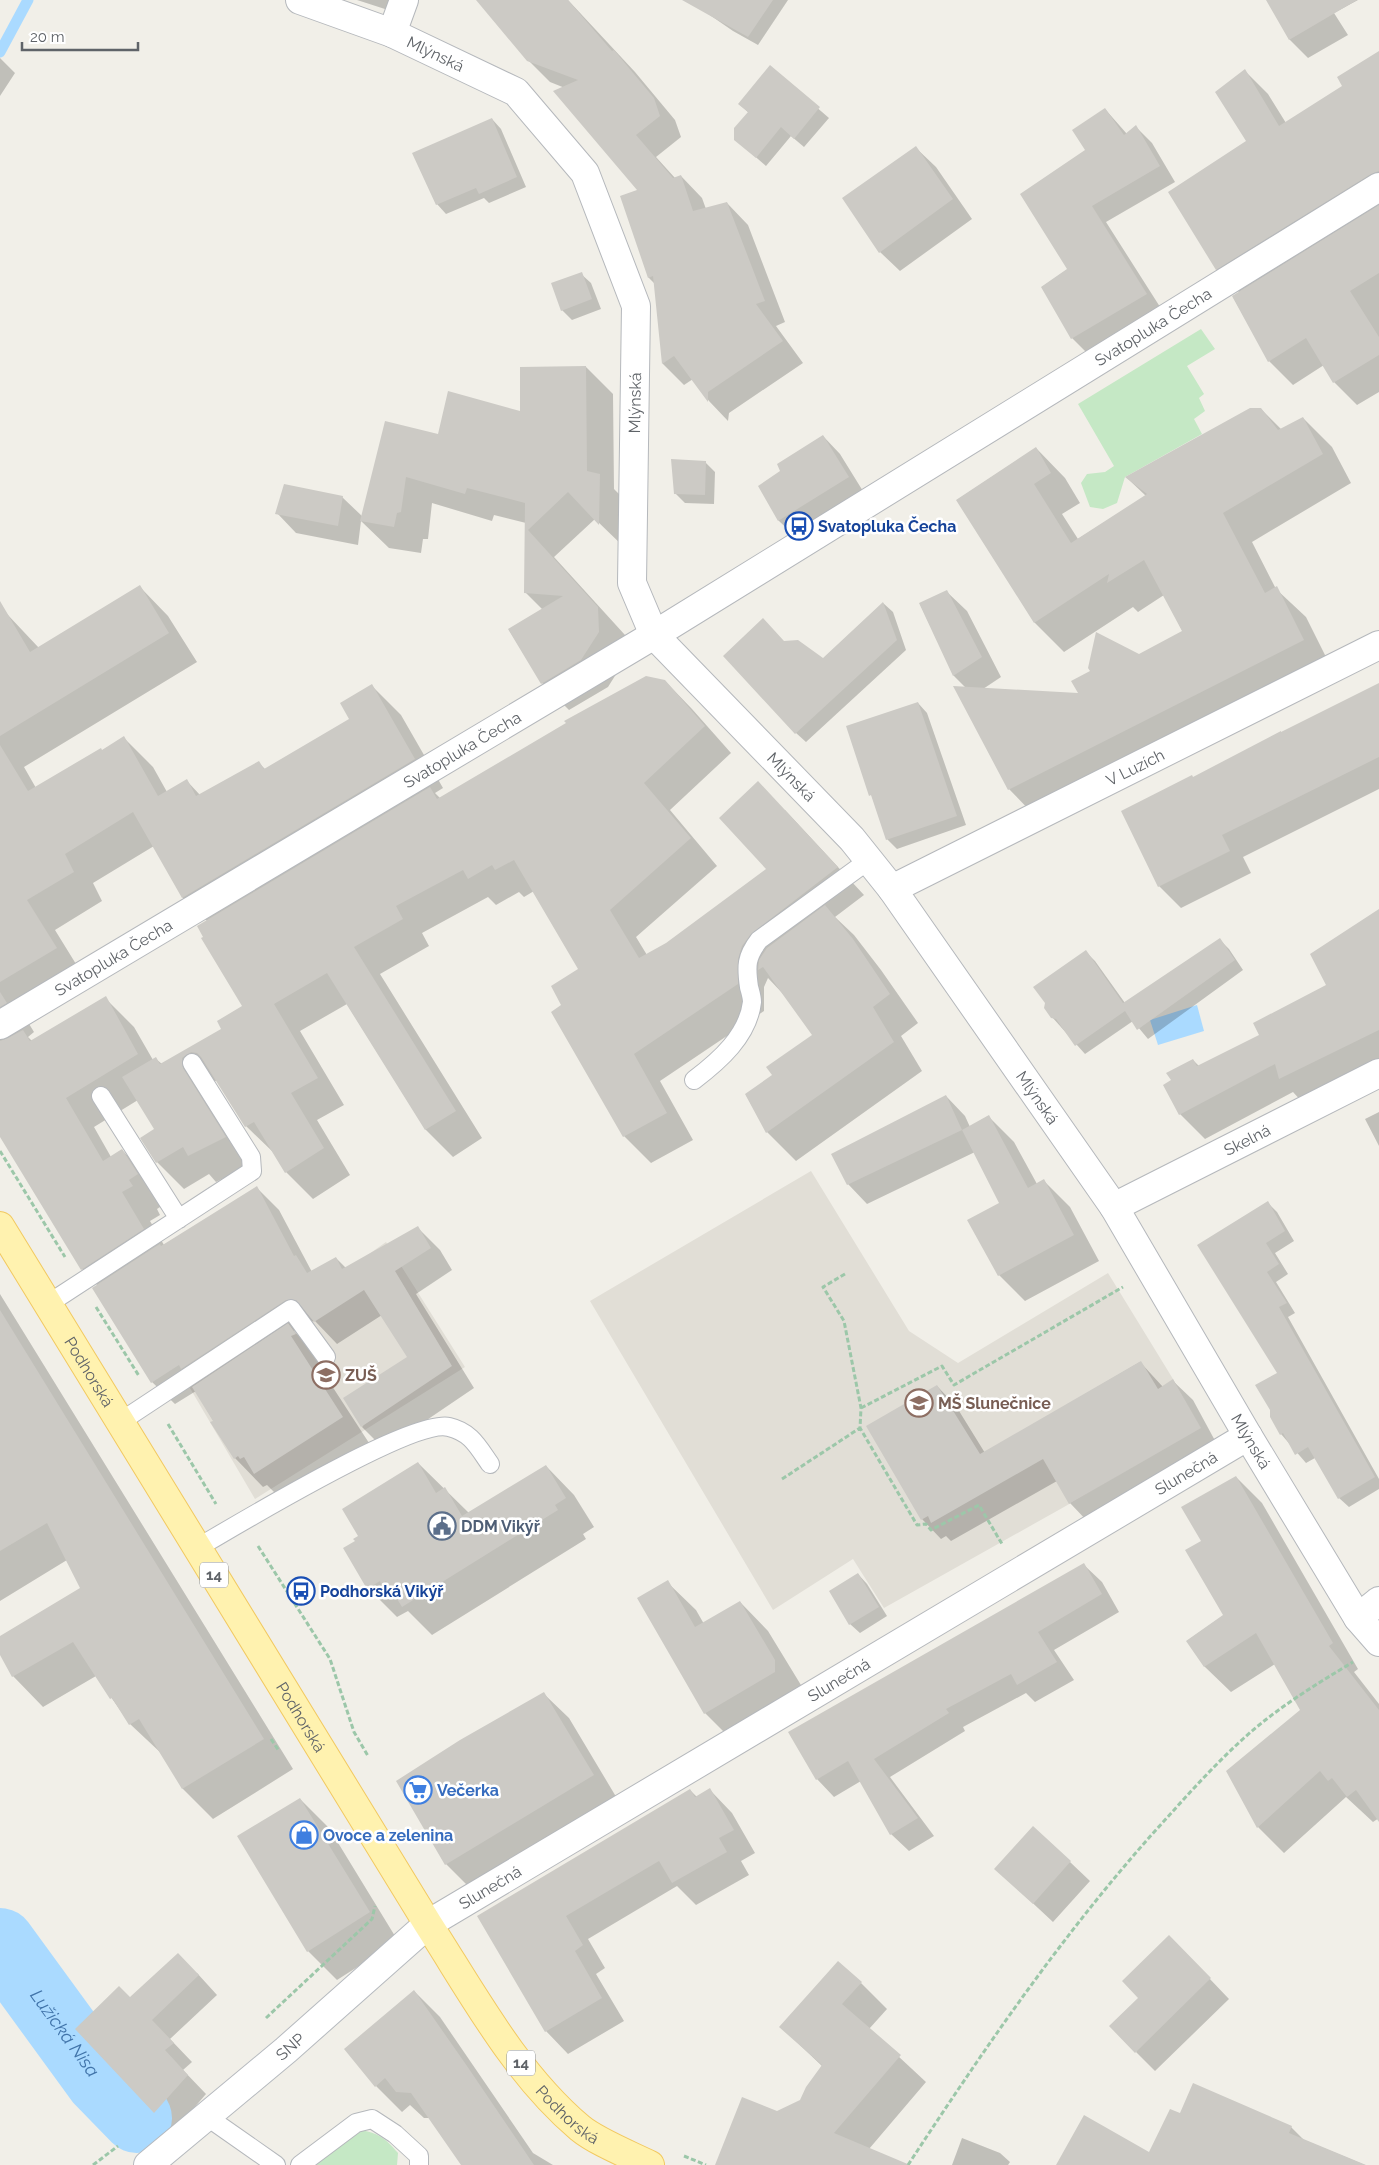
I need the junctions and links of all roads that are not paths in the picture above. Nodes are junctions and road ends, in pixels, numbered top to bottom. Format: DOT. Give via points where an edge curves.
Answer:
graph roads {
  1 [pos="300,0"];
  2 [pos="404,0"];
  3 [pos="392,33"];
  4 [pos="1379,187"];
  5 [pos="654,635"];
  6 [pos="1379,645"];
  7 [pos="869,860"];
  8 [pos="892,889"];
  9 [pos="0,1024"];
  10 [pos="192,1063"];
  11 [pos="1379,1073"];
  12 [pos="694,1080"];
  13 [pos="101,1096"];
  14 [pos="1114,1207"];
  15 [pos="179,1219"];
  16 [pos="0,1226"];
  17 [pos="48,1304"];
  18 [pos="326,1357"];
  19 [pos="120,1422"];
  20 [pos="1248,1436"];
  21 [pos="490,1464"];
  22 [pos="197,1548"];
  23 [pos="1379,1601"];
  24 [pos="1358,1618"];
  25 [pos="1379,1642"];
  26 [pos="428,1924"];
  27 [pos="206,2116"];
  28 [pos="148,2165"];
  29 [pos="276,2165"];
  30 [pos="300,2165"];
  31 [pos="419,2165"];
  32 [pos="650,2165"];
  1 -- 3 [label="street, Mlýnská"];
  2 -- 3 [label="street"];
  3 -- 5 [label="street, Mlýnská" via="516,92 585,173 636,306 632,583"];
  4 -- 5 [label="street, Svatopluka Čecha"];
  5 -- 7 [label="street, Mlýnská"];
  5 -- 9 [label="street, Svatopluka Čecha"];
  6 -- 8 [label="street, V Luzích"];
  7 -- 8 [label="street, Mlýnská"];
  7 -- 12 [label="lane" via="759,940 749,954 746,971 752,1001 746,1022 723,1056"];
  8 -- 14 [label="street, Mlýnská"];
  10 -- 15 [label="lane" via="252,1158 252,1171"];
  11 -- 14 [label="street, Skelná"];
  13 -- 15 [label="lane"];
  14 -- 20 [label="street, Mlýnská"];
  15 -- 17 [label="lane"];
  16 -- 17 [label="main road, Podhorská / 14"];
  17 -- 19 [label="main road, Podhorská / 14"];
  18 -- 19 [label="lane" via="291,1309"];
  19 -- 22 [label="main road, Podhorská / 14"];
  20 -- 24 [label="street, Mlýnská"];
  20 -- 26 [label="street, Slunečná"];
  21 -- 22 [label="lane" via="473,1439 449,1427 410,1434"];
  22 -- 26 [label="main road, Podhorská / 14"];
  23 -- 24 [label="street"];
  24 -- 25 [label="street, Mlýnská"];
  26 -- 27 [label="street, SNP"];
  26 -- 32 [label="main road, Podhorská / 14" via="491,2023 537,2085 581,2129"];
  27 -- 28 [label="street, SNP"];
  27 -- 29 [label="lane"];
  30 -- 31 [label="lane" via="356,2122 372,2119 419,2156"];
}
